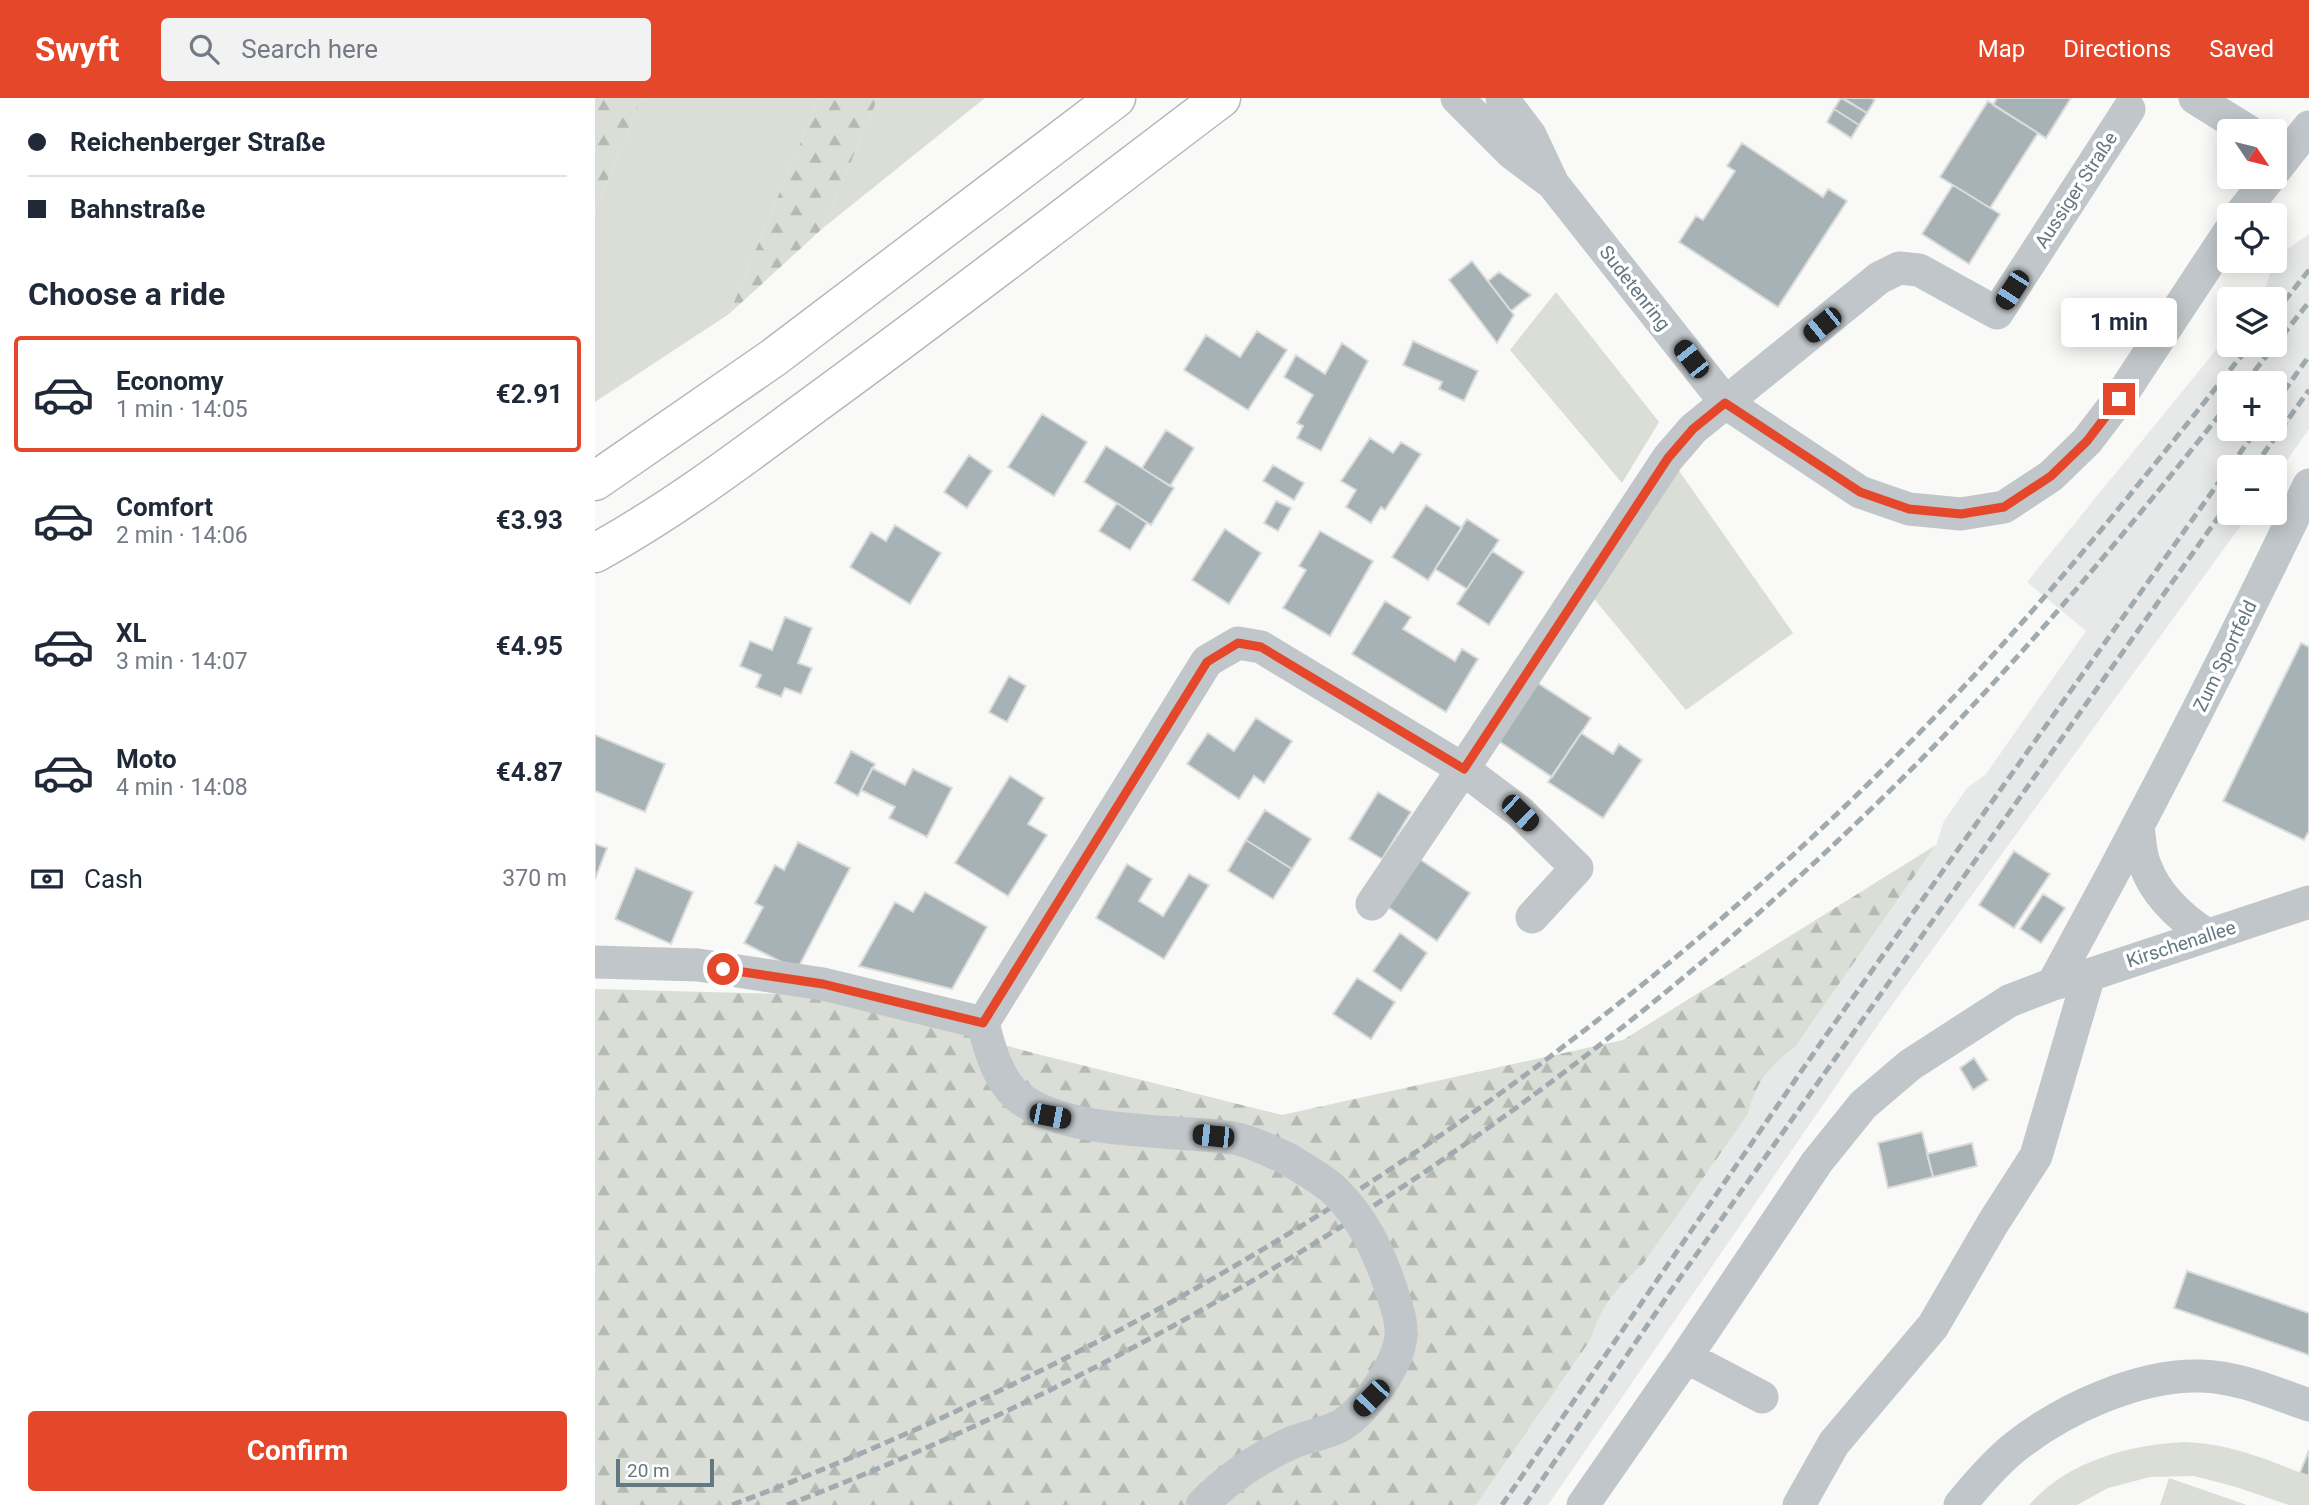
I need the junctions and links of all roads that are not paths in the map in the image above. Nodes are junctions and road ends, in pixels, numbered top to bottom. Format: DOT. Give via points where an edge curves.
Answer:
graph roads {
  1 [pos="1116,98"];
  2 [pos="1221,98"];
  3 [pos="1457,98"];
  4 [pos="1502,98"];
  5 [pos="2195,98"];
  6 [pos="2129,109"];
  7 [pos="2229,119"];
  8 [pos="2309,127"];
  9 [pos="2287,151"];
  10 [pos="1553,184"];
  11 [pos="2217,250"];
  12 [pos="1725,403"];
  13 [pos="595,481"];
  14 [pos="2309,485"];
  15 [pos="595,552"];
  16 [pos="1464,769"];
  17 [pos="2138,827"];
  18 [pos="2309,902"];
  19 [pos="1372,904"];
  20 [pos="1532,916"];
  21 [pos="2207,935"];
  22 [pos="595,962"];
  23 [pos="2089,975"];
  24 [pos="2053,984"];
  25 [pos="983,1023"];
  26 [pos="1686,1357"];
  27 [pos="1762,1396"];
  28 [pos="2309,1405"];
  29 [pos="1202,1505"];
  30 [pos="1583,1505"];
  31 [pos="1799,1505"];
  32 [pos="1960,1505"];
  1 -- 13 [label="highway" via="773,358"];
  2 -- 15 [label="highway" via="712,479"];
  3 -- 10 [label="street, Sudetenring" via="1512,153"];
  4 -- 10 [label="street, Sudetenring" via="1530,135"];
  5 -- 7 [label="street"];
  6 -- 12 [label="street, Aussiger Straße" via="1997,313 1919,270 1899,268 1879,278"];
  8 -- 9 [label="street"];
  10 -- 12 [label="street, Sudetenring"];
  11 -- 12 [label="street, Sudetenring" via="2087,441 2051,476 2004,507 1961,514 1909,509 1860,492"];
  12 -- 16 [label="street" via="1693,429 1668,458"];
  14 -- 17 [label="street, Zum Sportfeld"];
  16 -- 19 [label="street"];
  16 -- 20 [label="street" via="1520,813 1577,868"];
  16 -- 25 [label="street" via="1261,647 1238,643 1207,662"];
  17 -- 21 [label="street" via="2144,865 2157,888 2188,923"];
  17 -- 24 [label="street, Zum Sportfeld"];
  18 -- 21 [label="street, Kirschenallee"];
  21 -- 23 [label="street, Kirschenallee"];
  22 -- 25 [label="street" via="698,965 823,984"];
  23 -- 24 [label="street, Kirschenallee"];
  23 -- 31 [label="street" via="2036,1156 1933,1326 1834,1443"];
  24 -- 26 [label="street, Kirschenallee" via="2009,1001 1965,1029 1910,1065 1863,1105 1817,1162"];
  25 -- 29 [label="street, bridge" via="993,1059 1015,1094 1050,1116 1096,1125 1237,1138 1288,1159 1333,1188 1374,1244 1396,1305 1399,1346 1384,1379 1354,1416 1248,1467"];
  26 -- 27 [label="street"];
  26 -- 30 [label="street, Kirschenallee"];
  28 -- 32 [label="street" via="2240,1381 2201,1376 2131,1386 2048,1424 2015,1447"];
}
